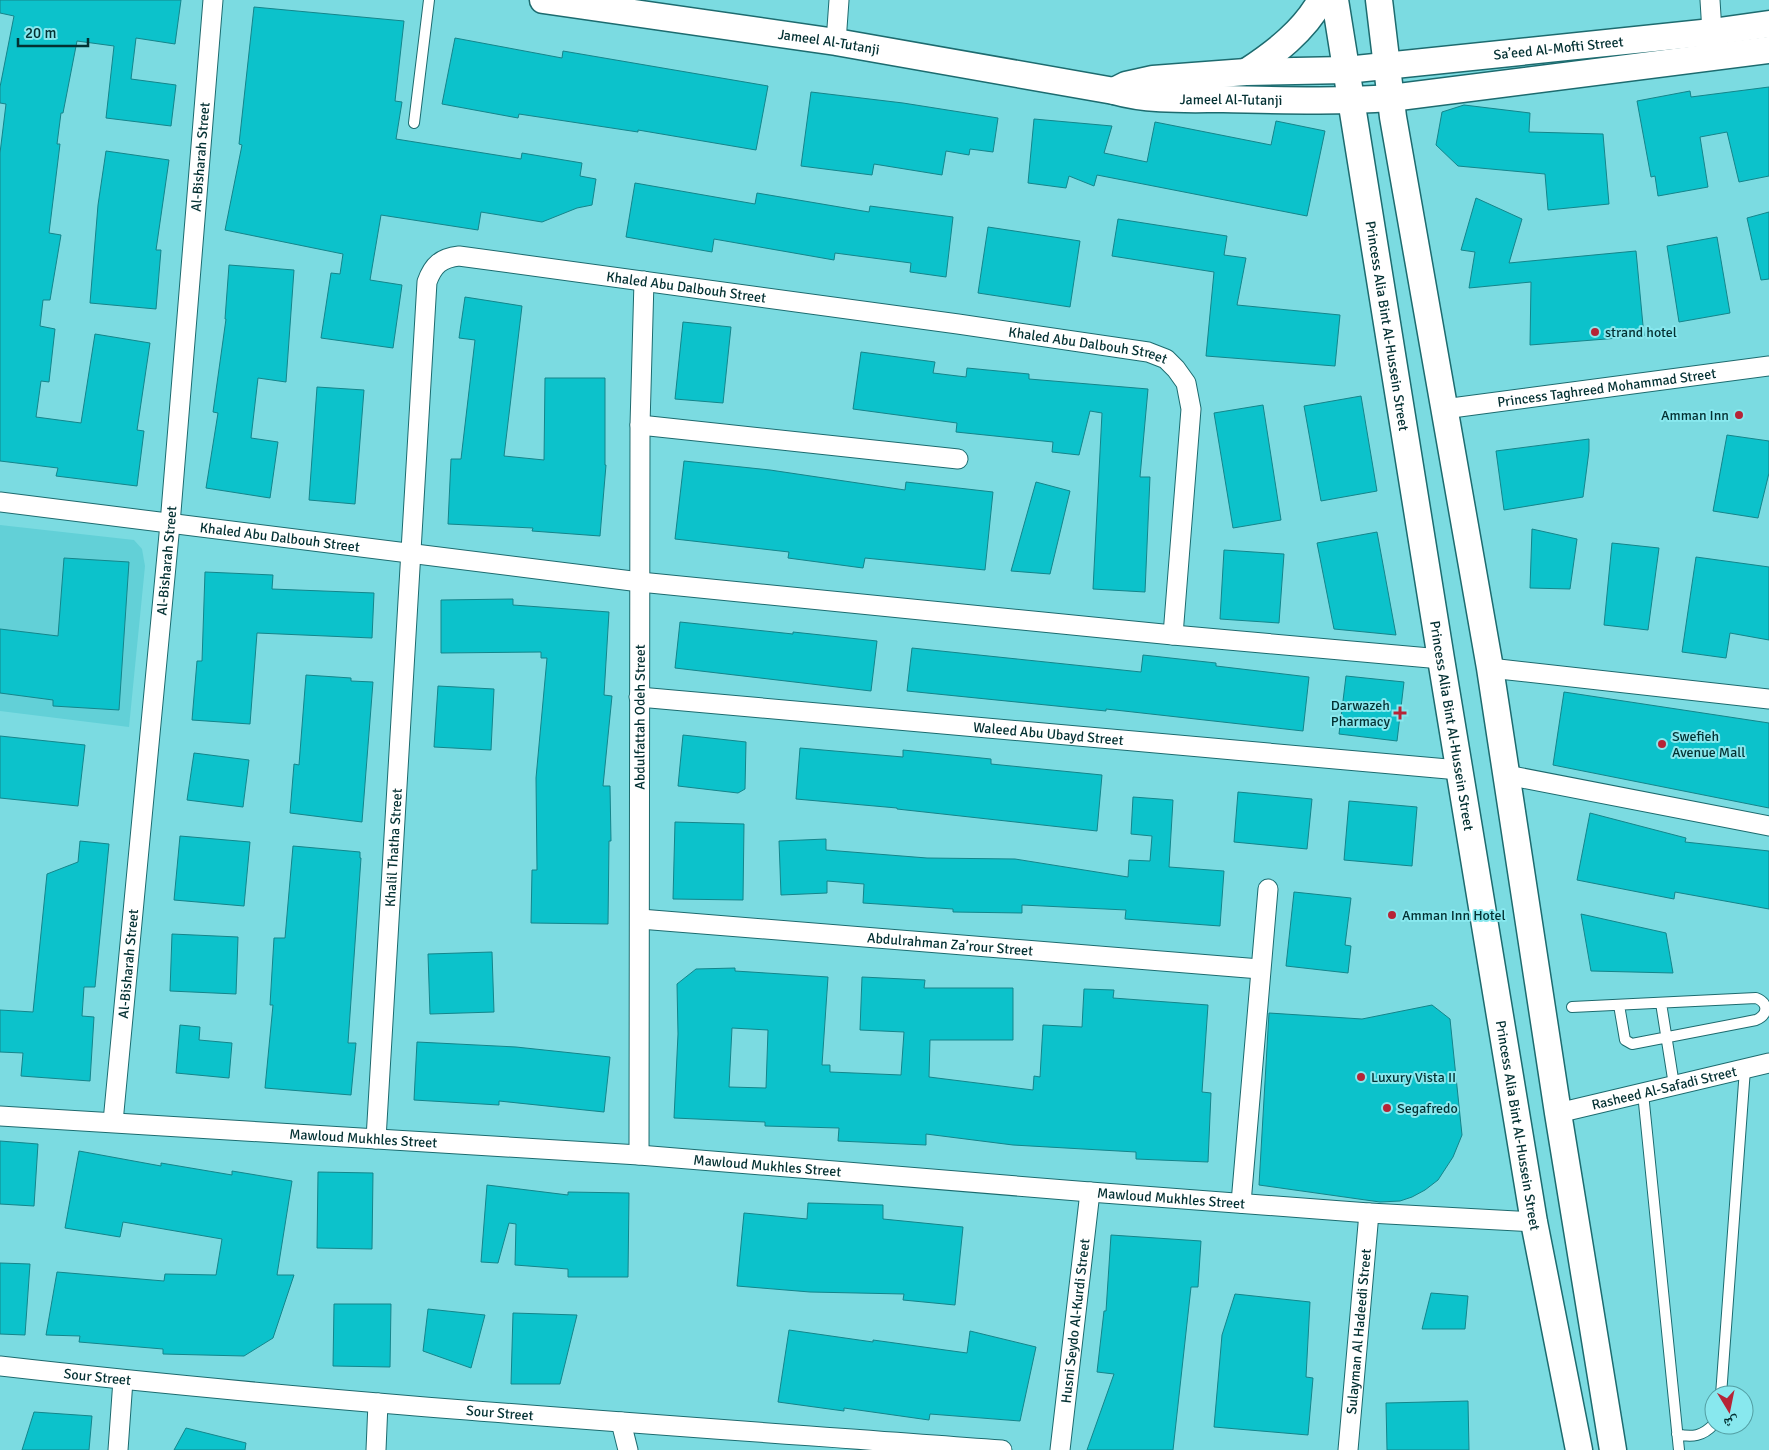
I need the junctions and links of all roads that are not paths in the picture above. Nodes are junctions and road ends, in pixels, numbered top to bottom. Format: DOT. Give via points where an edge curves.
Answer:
graph roads {
  1 [pos="213,0"];
  2 [pos="429,0"];
  3 [pos="542,0"];
  4 [pos="839,0"];
  5 [pos="1321,0"];
  6 [pos="1335,0"];
  7 [pos="1379,0"];
  8 [pos="1710,0"];
  9 [pos="1769,24"];
  10 [pos="1712,32"];
  11 [pos="836,42"];
  12 [pos="1769,50"];
  13 [pos="1386,66"];
  14 [pos="1346,70"];
  15 [pos="1246,72"];
  16 [pos="1114,91"];
  17 [pos="1391,98"];
  18 [pos="1350,101"];
  19 [pos="414,123"];
  20 [pos="644,281"];
  21 [pos="1769,366"];
  22 [pos="1444,409"];
  23 [pos="640,425"];
  24 [pos="958,459"];
  25 [pos="0,502"];
  26 [pos="170,524"];
  27 [pos="411,554"];
  28 [pos="640,582"];
  29 [pos="1173,636"];
  30 [pos="1441,659"];
  31 [pos="1490,668"];
  32 [pos="639,697"];
  33 [pos="1769,699"];
  34 [pos="1459,770"];
  35 [pos="1507,774"];
  36 [pos="1769,826"];
  37 [pos="1268,889"];
  38 [pos="640,919"];
  39 [pos="1260,969"];
  40 [pos="1661,1003"];
  41 [pos="1619,1005"];
  42 [pos="1572,1007"];
  43 [pos="1666,1037"];
  44 [pos="1769,1063"];
  45 [pos="1745,1069"];
  46 [pos="1674,1085"];
  47 [pos="1643,1093"];
  48 [pos="1558,1112"];
  49 [pos="0,1116"];
  50 [pos="113,1122"];
  51 [pos="376,1139"];
  52 [pos="639,1155"];
  53 [pos="1090,1192"];
  54 [pos="1241,1203"];
  55 [pos="1370,1213"];
  56 [pos="1534,1222"];
  57 [pos="0,1366"];
  58 [pos="123,1380"];
  59 [pos="1722,1385"];
  60 [pos="378,1403"];
  61 [pos="621,1422"];
  62 [pos="1704,1432"];
  63 [pos="1677,1434"];
  64 [pos="118,1450"];
  65 [pos="376,1450"];
  66 [pos="628,1450"];
  67 [pos="1002,1450"];
  68 [pos="1060,1450"];
  69 [pos="1348,1450"];
  70 [pos="1579,1450"];
  71 [pos="1613,1450"];
  72 [pos="1679,1450"];
  1 -- 26 [label="street, Al-Bisharah Street"];
  2 -- 19 [label="lane"];
  3 -- 11 [label="main road, Jameel Al-Tutanji"];
  4 -- 11 [label="street"];
  5 -- 15 [label="main road" via="1297,32"];
  6 -- 14 [label="main road, Princess Alia Bint Al-Hussein Street"];
  7 -- 13 [label="main road"];
  8 -- 10 [label="street"];
  9 -- 10 [label="main road, Sa’eed Al-Mofti Street"];
  10 -- 13 [label="main road, Sa’eed Al-Mofti Street"];
  11 -- 16 [label="main road, Jameel Al-Tutanji"];
  12 -- 17 [label="main road, Sa’eed Al-Mofti Street"];
  13 -- 14 [label="main road, Sa’eed Al-Mofti Street"];
  13 -- 17 [label="main road"];
  14 -- 15 [label="main road, Jameel Al-Tutanji"];
  14 -- 18 [label="main road, Princess Alia Bint Al-Hussein Street"];
  15 -- 16 [label="main road, Jameel Al-Tutanji" via="1153,79 1126,84"];
  16 -- 18 [label="main road, Jameel Al-Tutanji" via="1142,98"];
  17 -- 18 [label="main road, Sa’eed Al-Mofti Street"];
  17 -- 22 [label="main road"];
  18 -- 30 [label="main road, Princess Alia Bint Al-Hussein Street"];
  20 -- 23 [label="street, Abdulfattah Odeh Street"];
  20 -- 27 [label="street, Khaled Abu Dalbouh Street" via="459,256 437,263 427,282"];
  20 -- 29 [label="street, Khaled Abu Dalbouh Street" via="1148,352 1166,359 1186,383 1191,409"];
  21 -- 22 [label="street, Princess Taghreed Mohammad Street"];
  22 -- 31 [label="main road"];
  23 -- 24 [label="street"];
  23 -- 28 [label="street, Abdulfattah Odeh Street"];
  25 -- 26 [label="street, Khaled Abu Dalbouh Street"];
  26 -- 27 [label="street, Khaled Abu Dalbouh Street"];
  26 -- 50 [label="street, Al-Bisharah Street"];
  27 -- 28 [label="street, Khaled Abu Dalbouh Street"];
  27 -- 51 [label="street, Khalil Thatha Street"];
  28 -- 29 [label="street, Khaled Abu Dalbouh Street"];
  28 -- 32 [label="street, Abdulfattah Odeh Street"];
  29 -- 30 [label="street"];
  30 -- 34 [label="main road, Princess Alia Bint Al-Hussein Street"];
  31 -- 33 [label="street"];
  31 -- 35 [label="main road"];
  32 -- 34 [label="street, Waleed Abu Ubayd Street"];
  32 -- 38 [label="street, Abdulfattah Odeh Street"];
  34 -- 56 [label="main road, Princess Alia Bint Al-Hussein Street"];
  35 -- 36 [label="street"];
  35 -- 48 [label="main road"];
  37 -- 39 [label="street"];
  38 -- 39 [label="street, Abdulrahman Za’rour Street"];
  38 -- 52 [label="street, Abdulfattah Odeh Street"];
  39 -- 54 [label="street"];
  40 -- 41 [label="lane"];
  40 -- 43 [label="lane"];
  40 -- 43 [label="lane" via="1756,998 1761,1000 1766,1010 1756,1020"];
  41 -- 42 [label="lane"];
  41 -- 43 [label="lane" via="1627,1042 1632,1044"];
  43 -- 46 [label="lane"];
  44 -- 45 [label="street, Rasheed Al-Safadi Street"];
  45 -- 46 [label="street, Rasheed Al-Safadi Street"];
  45 -- 59 [label="lane"];
  46 -- 47 [label="street, Rasheed Al-Safadi Street"];
  47 -- 48 [label="street, Rasheed Al-Safadi Street"];
  47 -- 63 [label="lane"];
  48 -- 71 [label="main road"];
  49 -- 50 [label="street, Mawloud Mukhles Street"];
  50 -- 51 [label="street, Mawloud Mukhles Street"];
  51 -- 52 [label="street, Mawloud Mukhles Street"];
  52 -- 53 [label="street, Mawloud Mukhles Street"];
  53 -- 54 [label="street, Mawloud Mukhles Street"];
  53 -- 68 [label="street, Husni Seydo Al-Kurdi Street"];
  54 -- 55 [label="street, Mawloud Mukhles Street"];
  55 -- 56 [label="street, Mawloud Mukhles Street"];
  55 -- 69 [label="street, Sulayman Al Hadeedi Street"];
  56 -- 70 [label="main road, Princess Alia Bint Al-Hussein Street"];
  57 -- 58 [label="street, Sour Street"];
  58 -- 60 [label="street, Sour Street"];
  58 -- 64 [label="street"];
  60 -- 61 [label="street, Sour Street"];
  60 -- 65 [label="street"];
  61 -- 66 [label="street"];
  61 -- 67 [label="street, Sour Street"];
  62 -- 63 [label="lane" via="1694,1436"];
  63 -- 72 [label="lane"];
}
